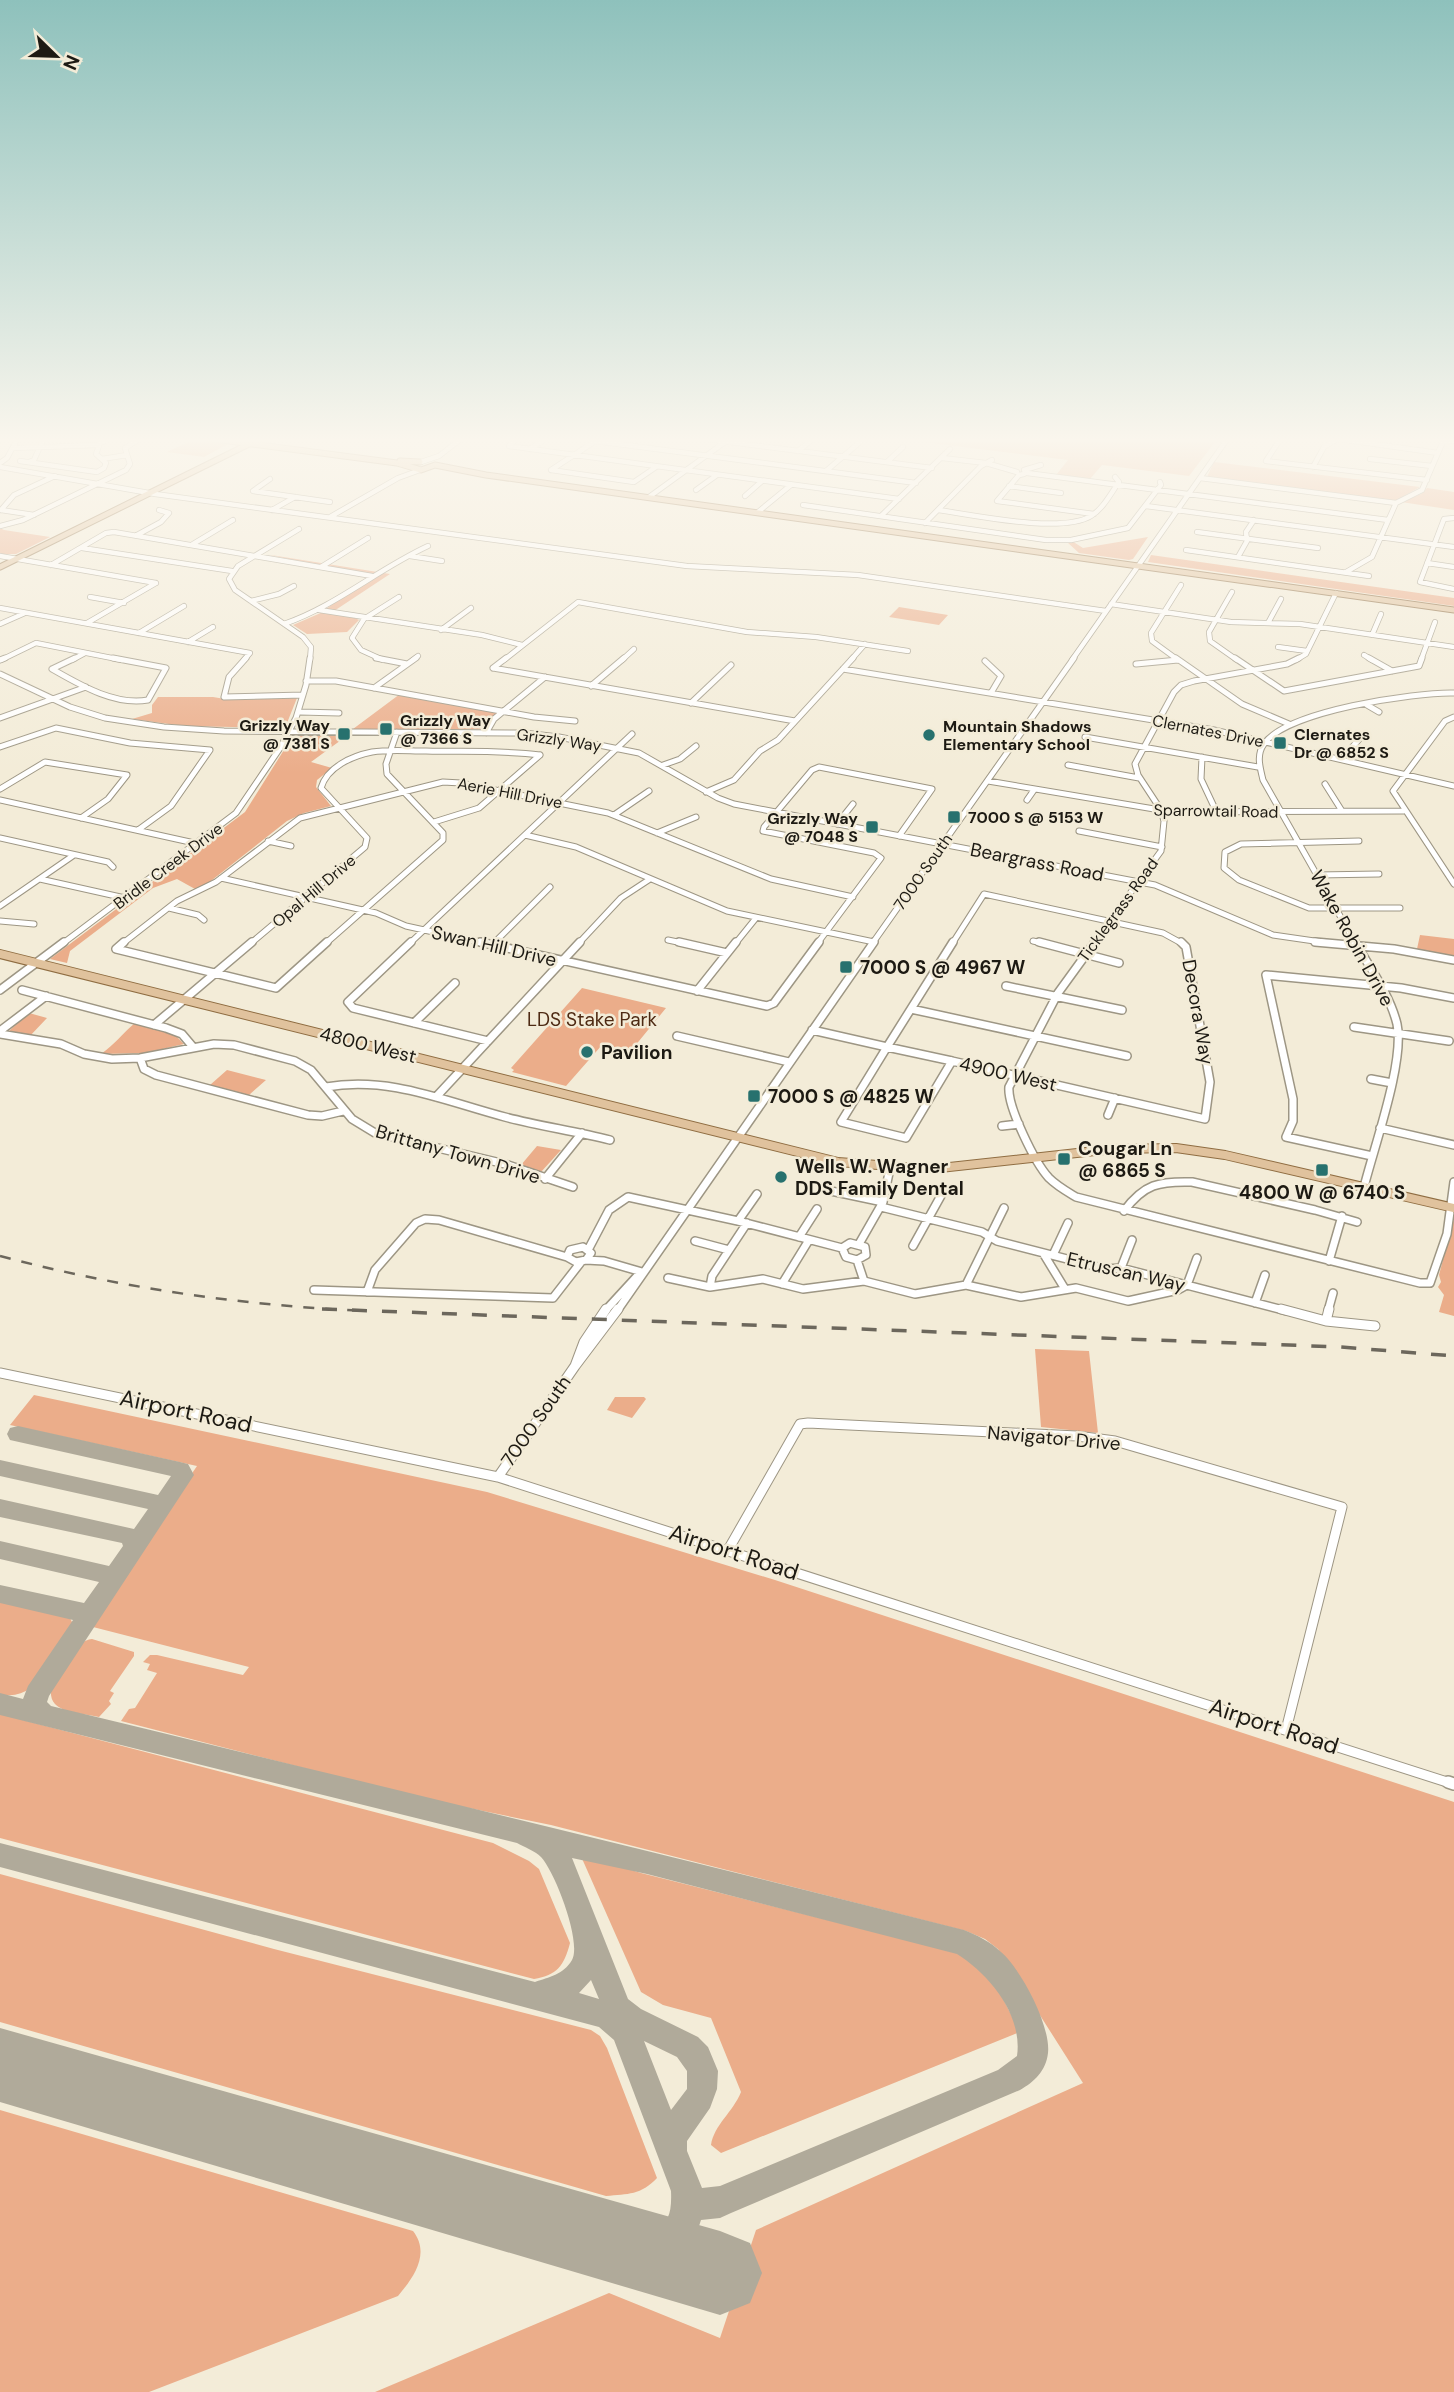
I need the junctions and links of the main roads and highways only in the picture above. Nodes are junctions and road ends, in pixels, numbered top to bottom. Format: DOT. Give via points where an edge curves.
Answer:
graph roads {
  1 [pos="34,550"];
  2 [pos="1028,550"];
  3 [pos="0,567"];
  4 [pos="1454,610"];
  5 [pos="0,954"];
  6 [pos="1452,1208"];
  1 -- 3 [label="main road"];
  2 -- 4 [label="main road"];
  5 -- 6 [label="main road, 4800 West" via="827,1160 890,1168 943,1168 1127,1147 1177,1148"];
}
